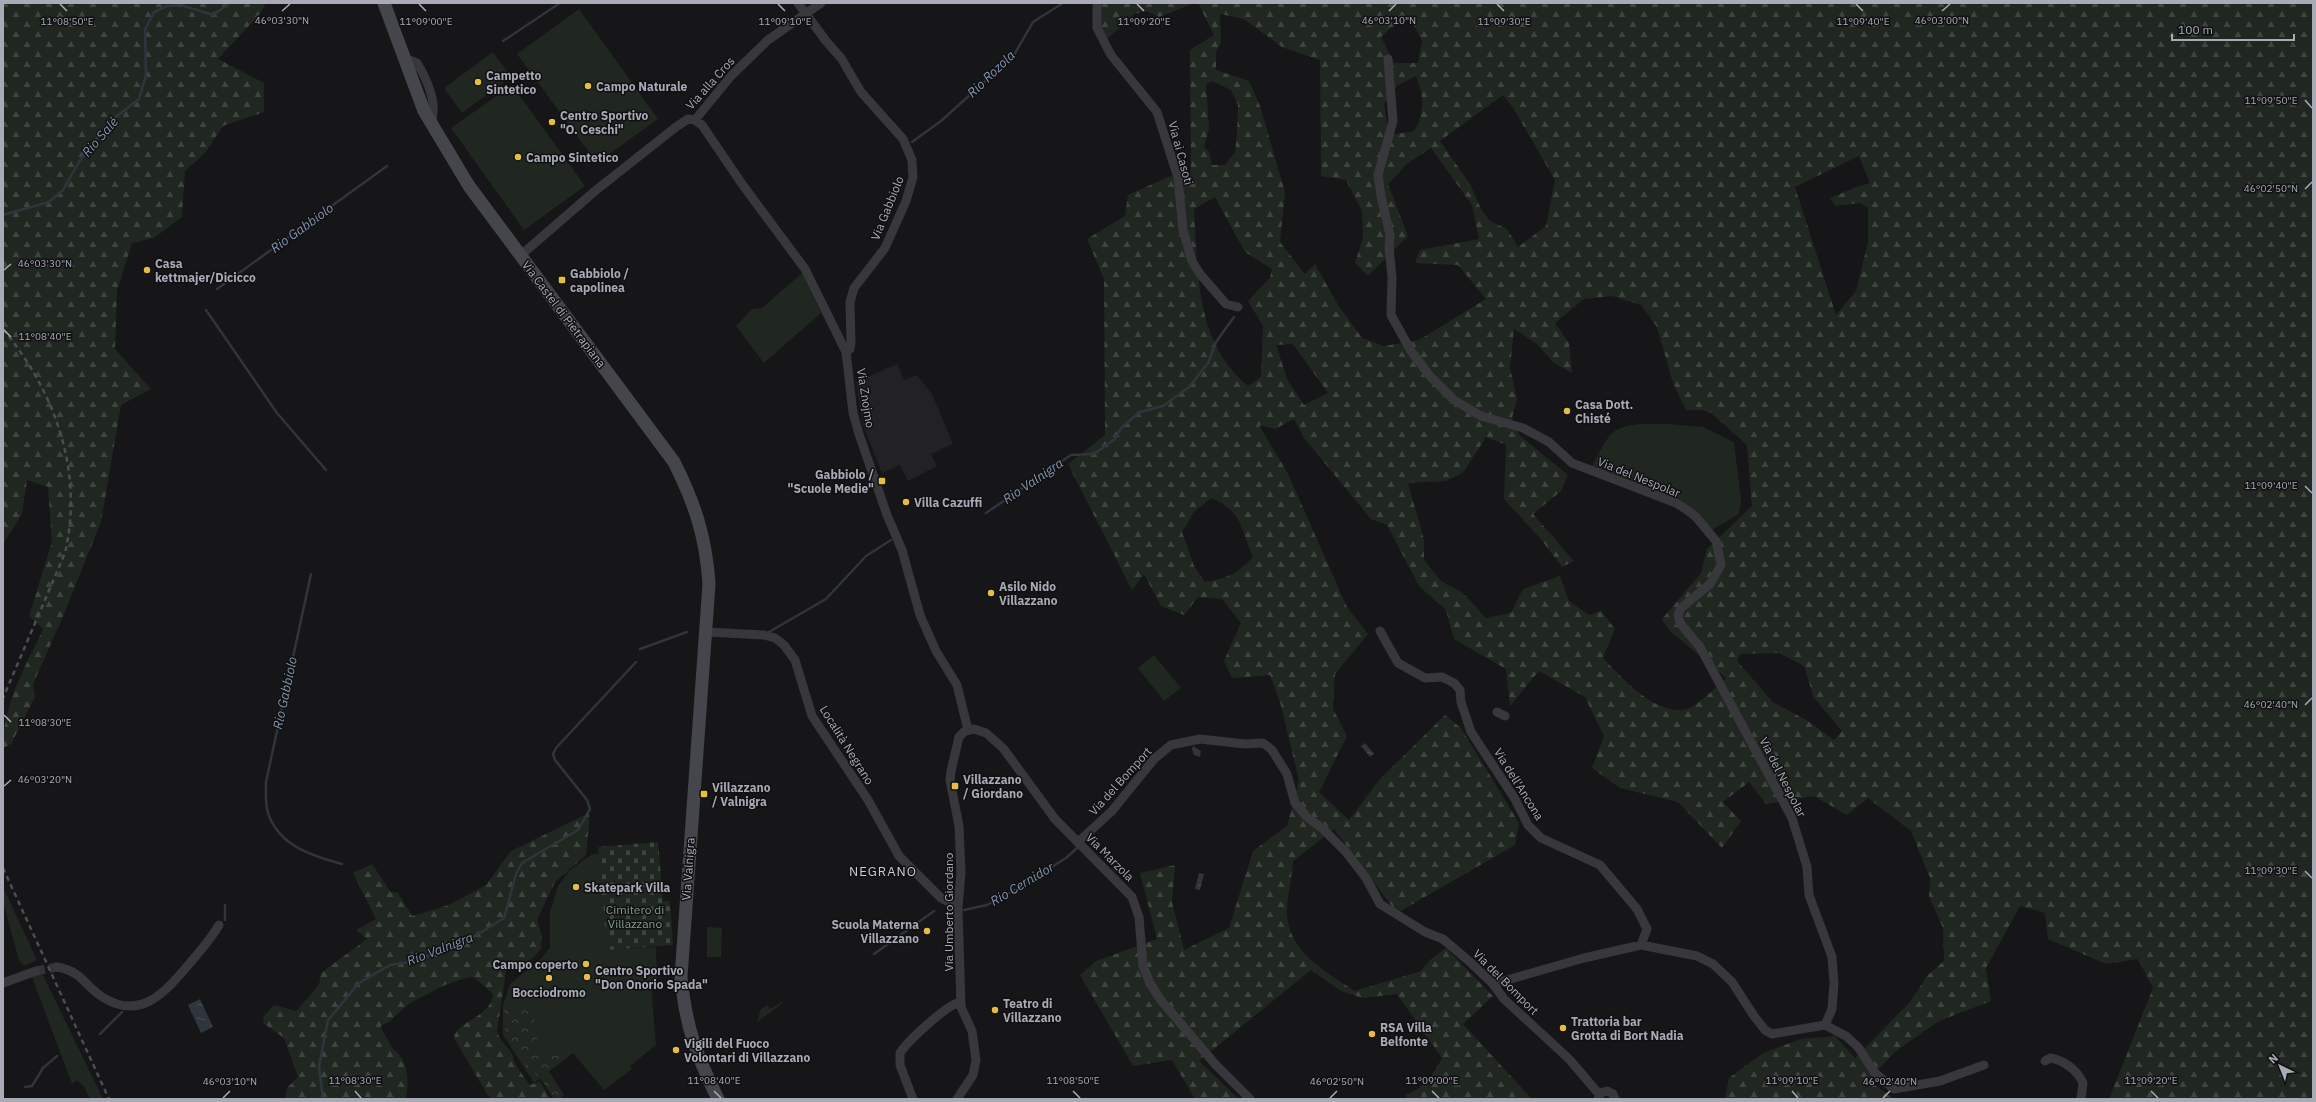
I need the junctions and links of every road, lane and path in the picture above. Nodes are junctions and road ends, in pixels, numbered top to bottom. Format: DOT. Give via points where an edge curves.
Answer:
graph roads {
  1 [pos="384,3"];
  2 [pos="798,3"];
  3 [pos="821,3"];
  4 [pos="1097,3"];
  5 [pos="806,15"];
  6 [pos="1388,59"];
  7 [pos="695,120"];
  8 [pos="520,256"];
  9 [pos="1238,307"];
  10 [pos="846,352"];
  11 [pos="1380,631"];
  12 [pos="706,632"];
  13 [pos="971,730"];
  14 [pos="1078,842"];
  15 [pos="958,906"];
  16 [pos="219,925"];
  17 [pos="1641,946"];
  18 [pos="57,967"];
  19 [pos="36,971"];
  20 [pos="3,983"];
  21 [pos="1494,984"];
  22 [pos="961,1002"];
  23 [pos="1825,1025"];
  24 [pos="2045,1061"];
  25 [pos="1984,1065"];
  26 [pos="1599,1097"];
  27 [pos="718,1099"];
  28 [pos="913,1099"];
  29 [pos="958,1099"];
  30 [pos="1250,1099"];
  31 [pos="1615,1099"];
  32 [pos="2081,1099"];
  1 -- 8 [label="main road, Via Castel di Pietrapiana" via="431,124 469,186"];
  2 -- 5 [label="street, Via Gabbiolo"];
  3 -- 5 [label="street"];
  4 -- 9 [label="street, Via ai Casoti" via="1097,28 1111,55 1157,112 1178,178 1183,230 1192,261 1226,304"];
  5 -- 7 [label="street, Via alla Cros" via="768,40 731,76"];
  5 -- 10 [label="street, Via Gabbiolo" via="841,58 861,92 903,139 912,160 913,177 888,242 854,288 850,302 851,343 850,349"];
  6 -- 23 [label="street, Via del Nespolar" via="1393,121 1378,175 1390,235 1391,315 1411,351 1454,400 1482,416 1523,428 1549,442 1572,463 1676,504 1696,517 1716,541 1721,565 1710,584 1681,608 1678,615 1680,623 1700,647 1792,818 1807,867 1809,895 1832,956 1832,1008"];
  7 -- 8 [label="street, Via alla Cros" via="684,120"];
  7 -- 10 [label="street, Via Znojmo" via="805,269"];
  8 -- 12 [label="main road, Via Castel di Pietrapiana" via="674,462 699,518 707,554 709,584"];
  10 -- 13 [label="street, Via Znojmo" via="853,413 859,434 902,550 920,615 936,651 957,685"];
  11 -- 17 [label="street, Via dell'Ancona" via="1398,663 1425,678 1442,677 1454,683 1460,690 1461,702 1471,732 1515,799 1528,825 1541,838 1600,865 1637,909 1647,929"];
  12 -- 15 [label="street, Località Negrano" via="764,635 775,638 784,645 795,660 812,716 868,800 899,856 941,898"];
  12 -- 27 [label="main road, Via Valnigra" via="681,977 689,1033"];
  13 -- 14 [label="street, Via Marzola" via="986,733 1003,748 1044,807"];
  13 -- 15 [label="street, Via Umberto Giordano" via="962,734 957,741 950,780 959,826 961,872"];
  14 -- 21 [label="street, Via del Bomport" via="1112,811 1154,759 1171,746 1200,739 1263,744 1272,750 1287,774 1295,803 1307,818 1323,829 1346,852 1366,878 1380,904 1443,940"];
  14 -- 30 [label="street, Via Marzola" via="1132,897 1139,917 1143,966 1160,999 1215,1064"];
  15 -- 22 [label="street, Via Umberto Giordano"];
  16 -- 18 [label="street" via="174,982 159,996 143,1005 117,1005 102,997 71,970"];
  17 -- 21 [label="street" via="1584,958"];
  17 -- 23 [label="street" via="1697,956 1713,964 1732,982 1758,1021 1772,1034"];
  19 -- 20 [label="street"];
  21 -- 26 [label="street, Via del Bomport" via="1504,999 1569,1059"];
  22 -- 28 [label="street" via="948,1007 911,1040 900,1054 900,1065"];
  22 -- 29 [label="street, Via Umberto Giordano" via="963,1014 972,1031 976,1060 973,1076"];
  23 -- 25 [label="street" via="1846,1036 1858,1047 1875,1073 1894,1089 1940,1081"];
  24 -- 32 [label="street" via="2050,1058 2059,1059 2073,1069 2083,1083"];
  26 -- 31 [label="street" via="1607,1091 1613,1094"];
}
